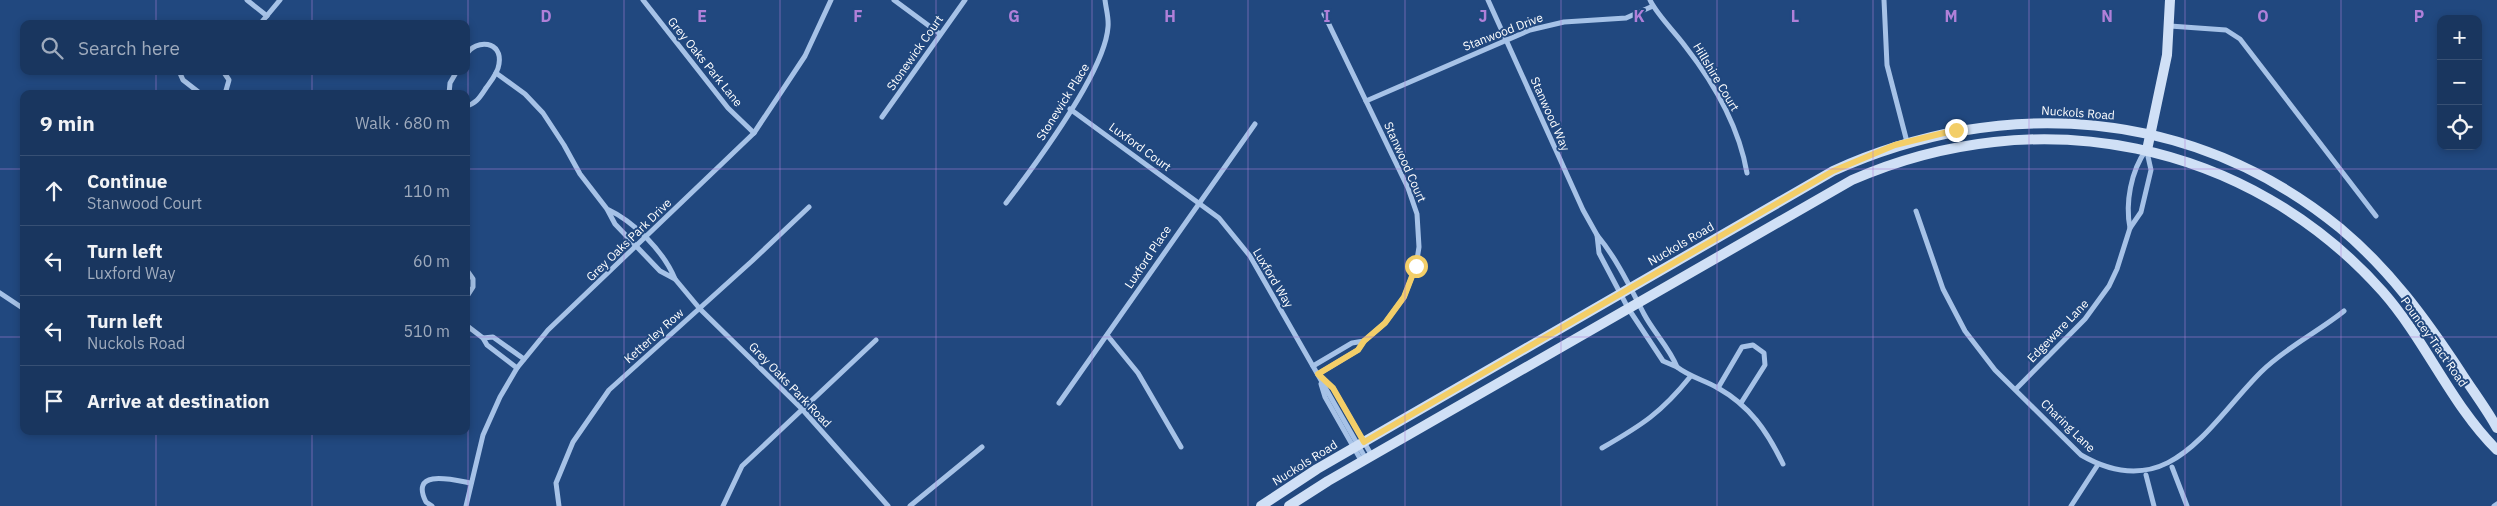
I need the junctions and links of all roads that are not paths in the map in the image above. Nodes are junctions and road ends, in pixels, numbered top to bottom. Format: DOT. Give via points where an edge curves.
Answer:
graph roads {
  1 [pos="247,0"];
  2 [pos="280,0"];
  3 [pos="643,0"];
  4 [pos="831,0"];
  5 [pos="894,0"];
  6 [pos="965,0"];
  7 [pos="1105,0"];
  8 [pos="1488,0"];
  9 [pos="1650,0"];
  10 [pos="1884,0"];
  11 [pos="2170,0"];
  12 [pos="1653,6"];
  13 [pos="1324,14"];
  14 [pos="267,16"];
  15 [pos="264,20"];
  16 [pos="2170,26"];
  17 [pos="940,34"];
  18 [pos="1506,40"];
  19 [pos="470,50"];
  20 [pos="496,73"];
  21 [pos="181,75"];
  22 [pos="225,75"];
  23 [pos="454,75"];
  24 [pos="196,90"];
  25 [pos="227,90"];
  26 [pos="449,90"];
  27 [pos="1366,101"];
  28 [pos="470,105"];
  29 [pos="1070,109"];
  30 [pos="882,118"];
  31 [pos="1255,124"];
  32 [pos="754,133"];
  33 [pos="2151,135"];
  34 [pos="1907,142"];
  35 [pos="2147,150"];
  36 [pos="1747,173"];
  37 [pos="1198,202"];
  38 [pos="1006,203"];
  39 [pos="809,207"];
  40 [pos="608,209"];
  41 [pos="1916,211"];
  42 [pos="2376,216"];
  43 [pos="2130,228"];
  44 [pos="1597,235"];
  45 [pos="646,238"];
  46 [pos="638,246"];
  47 [pos="470,275"];
  48 [pos="675,279"];
  49 [pos="1630,287"];
  50 [pos="0,292"];
  51 [pos="470,292"];
  52 [pos="1620,293"];
  53 [pos="1638,302"];
  54 [pos="20,306"];
  55 [pos="1628,308"];
  56 [pos="700,309"];
  57 [pos="2344,312"];
  58 [pos="470,328"];
  59 [pos="1107,335"];
  60 [pos="483,338"];
  61 [pos="876,340"];
  62 [pos="1364,341"];
  63 [pos="524,359"];
  64 [pos="1313,366"];
  65 [pos="1677,367"];
  66 [pos="517,368"];
  67 [pos="1318,374"];
  68 [pos="1690,377"];
  69 [pos="1718,388"];
  70 [pos="2016,389"];
  71 [pos="1059,403"];
  72 [pos="1741,403"];
  73 [pos="802,409"];
  74 [pos="2497,428"];
  75 [pos="1359,445"];
  76 [pos="982,447"];
  77 [pos="1182,447"];
  78 [pos="1602,448"];
  79 [pos="2497,450"];
  80 [pos="1367,459"];
  81 [pos="1783,464"];
  82 [pos="2097,466"];
  83 [pos="2172,467"];
  84 [pos="2146,475"];
  85 [pos="470,483"];
  86 [pos="432,506"];
  87 [pos="466,506"];
  88 [pos="559,506"];
  89 [pos="723,506"];
  90 [pos="888,506"];
  91 [pos="910,506"];
  92 [pos="1261,506"];
  93 [pos="1289,506"];
  94 [pos="2071,506"];
  95 [pos="2154,506"];
  96 [pos="2187,506"];
  1 -- 14 [label="street"];
  2 -- 14 [label="street"];
  3 -- 32 [label="street, Grey Oaks Park Lane" via="715,93"];
  4 -- 32 [label="street, Grey Oaks Park Drive" via="805,56"];
  5 -- 17 [label="street"];
  6 -- 17 [label="street, Stonewick Court"];
  7 -- 29 [label="street, Stonewick Place" via="1108,27 1099,64"];
  8 -- 18 [label="street, Stanwood Way"];
  9 -- 12 [label="street, Hillshire Court"];
  10 -- 34 [label="street" via="1887,65"];
  11 -- 16 [label="main road"];
  12 -- 18 [label="street, Stanwood Drive" via="1626,18 1545,25"];
  12 -- 36 [label="street, Hillshire Court" via="1709,81 1735,131"];
  13 -- 27 [label="street, Stanwood Court"];
  14 -- 15 [label="street"];
  16 -- 33 [label="main road"];
  16 -- 42 [label="street" via="2226,30 2240,39"];
  17 -- 30 [label="street, Stonewick Court"];
  18 -- 27 [label="street, Stanwood Drive"];
  18 -- 44 [label="street, Stanwood Way"];
  19 -- 20 [label="street" via="481,43 495,48 499,55"];
  20 -- 28 [label="street" via="479,99"];
  20 -- 40 [label="street, Grey Oaks Park Road" via="525,94 543,113 589,189"];
  21 -- 24 [label="street"];
  22 -- 25 [label="street"];
  23 -- 26 [label="street"];
  27 -- 62 [label="street, Stanwood Court" via="1412,198 1419,239 1416,266 1404,297 1385,323"];
  29 -- 37 [label="street, Luxford Court"];
  29 -- 38 [label="street, Stonewick Place" via="1037,162"];
  31 -- 37 [label="street, Luxford Place"];
  32 -- 45 [label="street, Grey Oaks Park Drive"];
  33 -- 34 [label="main road, Nuckols Road" via="2075,123 2016,123 1956,130"];
  33 -- 35 [label="main road"];
  33 -- 74 [label="main road, Pouncey Tract Road" via="2252,171 2292,194 2341,229 2384,269 2411,300"];
  34 -- 49 [label="main road, Nuckols Road" via="1833,171"];
  35 -- 43 [label="street, Edgeware Lane" via="2138,162 2126,211"];
  35 -- 43 [label="street, Edgeware Lane" via="2150,170 2142,212"];
  35 -- 53 [label="main road" via="2076,140 2028,139 1969,144 1909,159 1830,191"];
  35 -- 79 [label="main road, Pouncey Tract Road" via="2199,166 2262,195 2340,250 2394,305 2478,432"];
  37 -- 59 [label="street, Luxford Place"];
  37 -- 64 [label="street, Luxford Way" via="1219,218 1250,256"];
  39 -- 56 [label="street, Ketterley Row"];
  40 -- 45 [label="street, Grey Oaks Park Road" via="621,215"];
  40 -- 46 [label="street, Grey Oaks Park Road" via="615,224"];
  41 -- 70 [label="street, Charing Lane" via="1943,289 1956,315 1980,353"];
  43 -- 70 [label="street, Edgeware Lane" via="2117,269 2097,304"];
  44 -- 49 [label="street, Stanwood Way"];
  44 -- 52 [label="street, Stanwood Way" via="1600,253"];
  45 -- 46 [label="street, Grey Oaks Park Drive"];
  45 -- 48 [label="street, Grey Oaks Park Road"];
  46 -- 48 [label="street, Grey Oaks Park Road" via="660,271"];
  46 -- 63 [label="street, Grey Oaks Park Drive" via="548,330"];
  47 -- 51 [label="street" via="473,287"];
  48 -- 56 [label="street, Grey Oaks Park Road"];
  49 -- 52 [label="main road, Nuckols Road"];
  49 -- 53 [label="street, Stanwood Way"];
  50 -- 54 [label="street"];
  52 -- 55 [label="street, Stanwood Way"];
  52 -- 75 [label="main road, Nuckols Road"];
  53 -- 55 [label="main road"];
  53 -- 65 [label="street, Stanwood Way"];
  55 -- 65 [label="street, Stanwood Way" via="1663,361"];
  55 -- 80 [label="main road"];
  56 -- 73 [label="street, Grey Oaks Park Road"];
  56 -- 88 [label="street, Ketterley Row" via="609,390 572,442 556,483"];
  57 -- 83 [label="street, Charing Lane" via="2269,364 2194,450"];
  58 -- 60 [label="street"];
  59 -- 71 [label="street, Luxford Place"];
  59 -- 77 [label="street" via="1138,373"];
  60 -- 63 [label="street" via="493,338"];
  60 -- 66 [label="street" via="487,346"];
  61 -- 73 [label="street"];
  62 -- 64 [label="street, Stanwood Court" via="1352,344"];
  62 -- 67 [label="street, Stanwood Court" via="1358,350"];
  63 -- 66 [label="street, Grey Oaks Park Drive"];
  64 -- 67 [label="street, Luxford Way"];
  65 -- 68 [label="street, Stanwood Way"];
  66 -- 85 [label="street, Grey Oaks Park Drive" via="484,434"];
  67 -- 75 [label="street, Luxford Way" via="1325,397"];
  67 -- 75 [label="street, Luxford Way" via="1333,388"];
  68 -- 69 [label="street, Stanwood Way"];
  68 -- 78 [label="street" via="1656,414"];
  69 -- 72 [label="street, Stanwood Way"];
  69 -- 72 [label="street" via="1742,347 1753,345 1764,352 1765,365"];
  70 -- 82 [label="street, Charing Lane" via="2081,455"];
  72 -- 81 [label="street, Stanwood Way" via="1765,429"];
  73 -- 89 [label="street" via="742,466"];
  73 -- 90 [label="street, Grey Oaks Park Road"];
  75 -- 80 [label="street, Luxford Way"];
  75 -- 80 [label="street, Luxford Way"];
  75 -- 92 [label="main road, Nuckols Road"];
  76 -- 91 [label="street"];
  80 -- 93 [label="main road"];
  82 -- 84 [label="street, Charing Lane" via="2122,474"];
  82 -- 94 [label="street"];
  83 -- 84 [label="street, Charing Lane"];
  83 -- 96 [label="street"];
  84 -- 95 [label="street"];
  85 -- 86 [label="street" via="442,477 430,479 422,490 426,502"];
  85 -- 87 [label="street, Grey Oaks Park Drive"];
}
